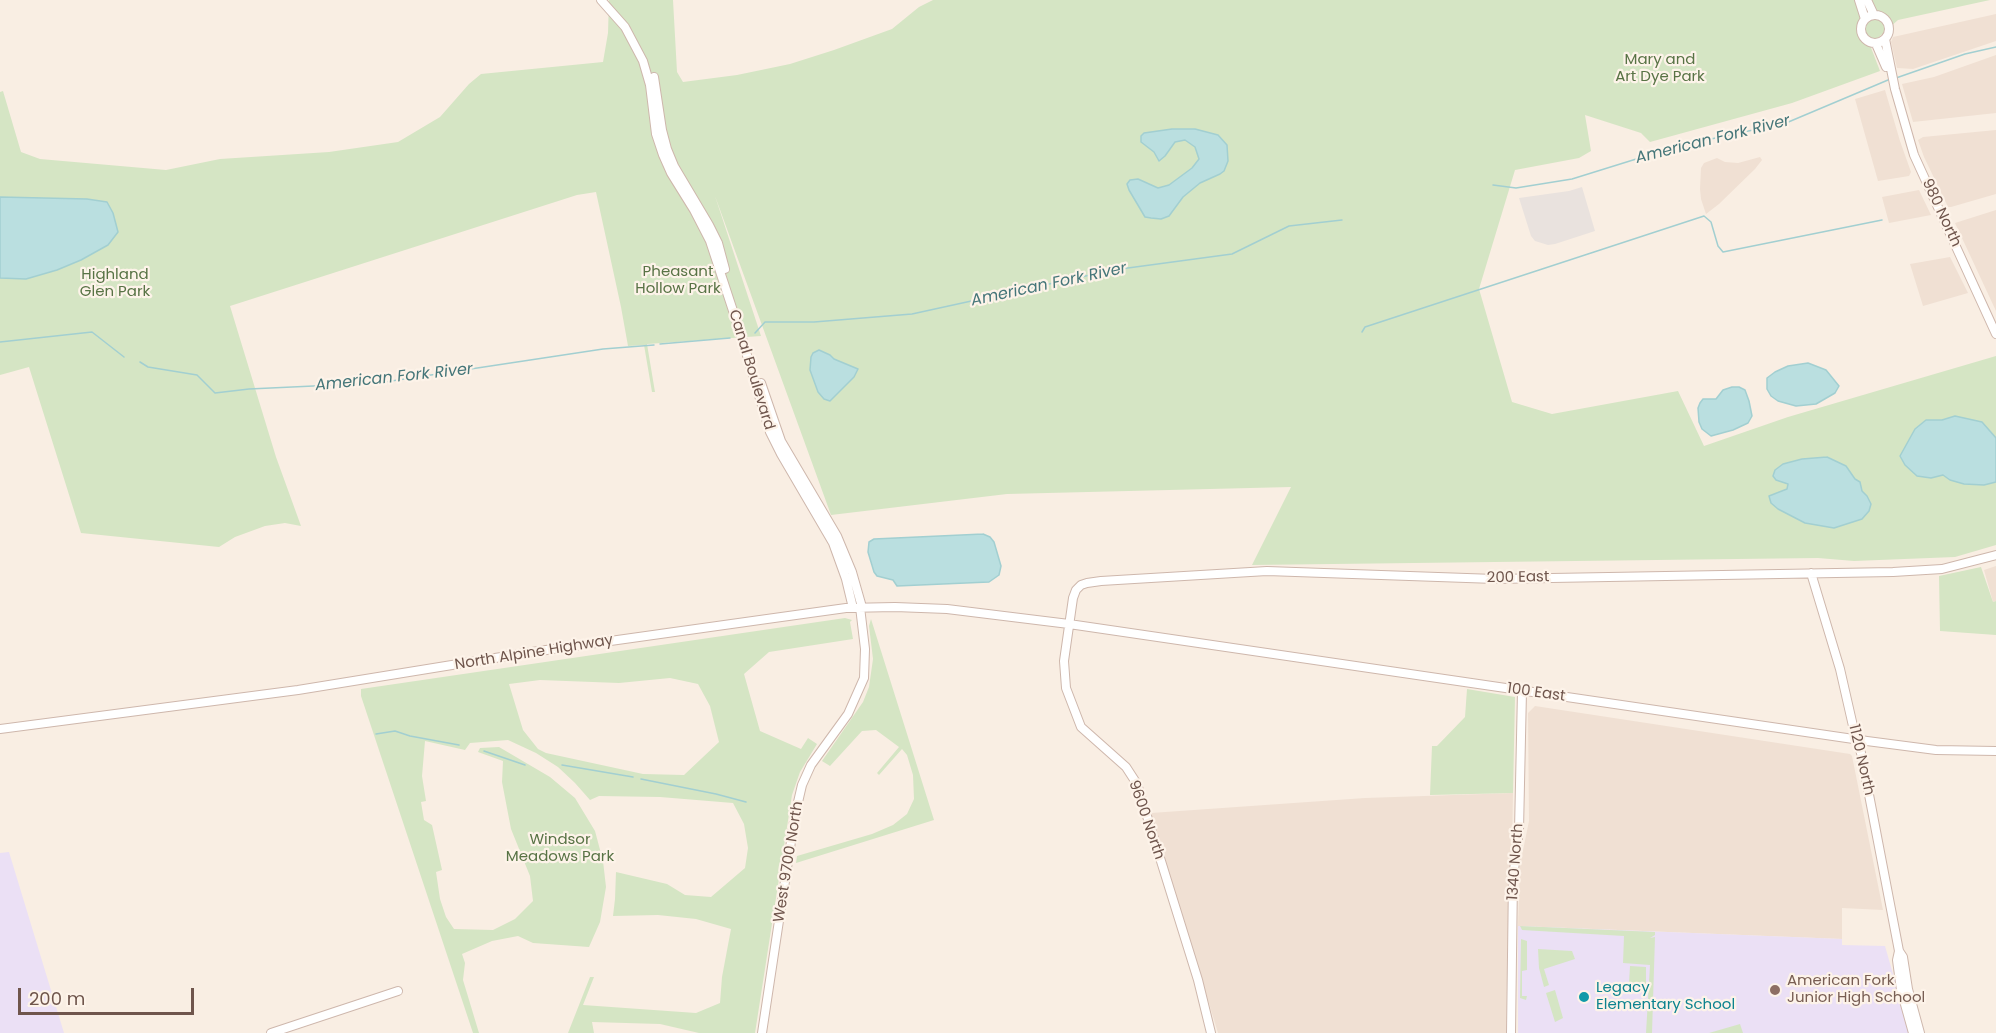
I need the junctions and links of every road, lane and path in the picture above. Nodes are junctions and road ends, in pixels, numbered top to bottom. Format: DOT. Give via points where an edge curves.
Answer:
graph roads {
  1 [pos="601,0"];
  2 [pos="609,0"];
  3 [pos="1859,0"];
  4 [pos="1867,0"];
  5 [pos="1874,15"];
  6 [pos="1865,19"];
  7 [pos="1885,39"];
  8 [pos="1875,44"];
  9 [pos="1889,69"];
  10 [pos="1996,334"];
  11 [pos="1996,555"];
  12 [pos="1811,573"];
  13 [pos="858,608"];
  14 [pos="1073,625"];
  15 [pos="1522,691"];
  16 [pos="0,729"];
  17 [pos="1857,740"];
  18 [pos="1996,751"];
  19 [pos="1899,951"];
  20 [pos="398,991"];
  21 [pos="271,1033"];
  22 [pos="762,1033"];
  23 [pos="1212,1033"];
  24 [pos="1511,1033"];
  25 [pos="1913,1033"];
  26 [pos="1920,1033"];
  1 -- 13 [label="street, Canal Boulevard" via="625,27 643,61 663,155 710,241 771,435 833,543"];
  2 -- 13 [label="street, Canal Boulevard" via="645,52 667,149 718,243 777,432 837,536 852,572"];
  3 -- 6 [label="street"];
  4 -- 5 [label="street"];
  5 -- 6 [label="street"];
  5 -- 7 [label="street" via="1887,22"];
  6 -- 8 [label="street" via="1860,27 1862,35"];
  7 -- 8 [label="street"];
  7 -- 9 [label="street, 980 North"];
  8 -- 9 [label="street, 980 North"];
  9 -- 10 [label="street, 980 North" via="1914,155"];
  11 -- 12 [label="street, 200 East" via="1930,570"];
  12 -- 14 [label="street, 200 East" via="1461,579 1267,571 1108,580 1087,583 1076,590"];
  12 -- 17 [label="street, 1120 North"];
  13 -- 14 [label="street, North Alpine Highway" via="947,609"];
  13 -- 16 [label="street, North Alpine Highway"];
  13 -- 22 [label="street, West 9700 North" via="865,649 864,678 848,714 802,785"];
  14 -- 15 [label="street, 100 East"];
  14 -- 23 [label="street, 9600 North" via="1064,661 1066,688 1081,727 1126,767 1137,784"];
  15 -- 17 [label="street, 100 East"];
  15 -- 24 [label="street, 1340 North"];
  17 -- 18 [label="street, 100 East" via="1936,750"];
  17 -- 19 [label="street, 1120 North"];
  19 -- 25 [label="street, 1120 North" via="1901,990"];
  19 -- 26 [label="street, 1120 North"];
  20 -- 21 [label="street"];
}
